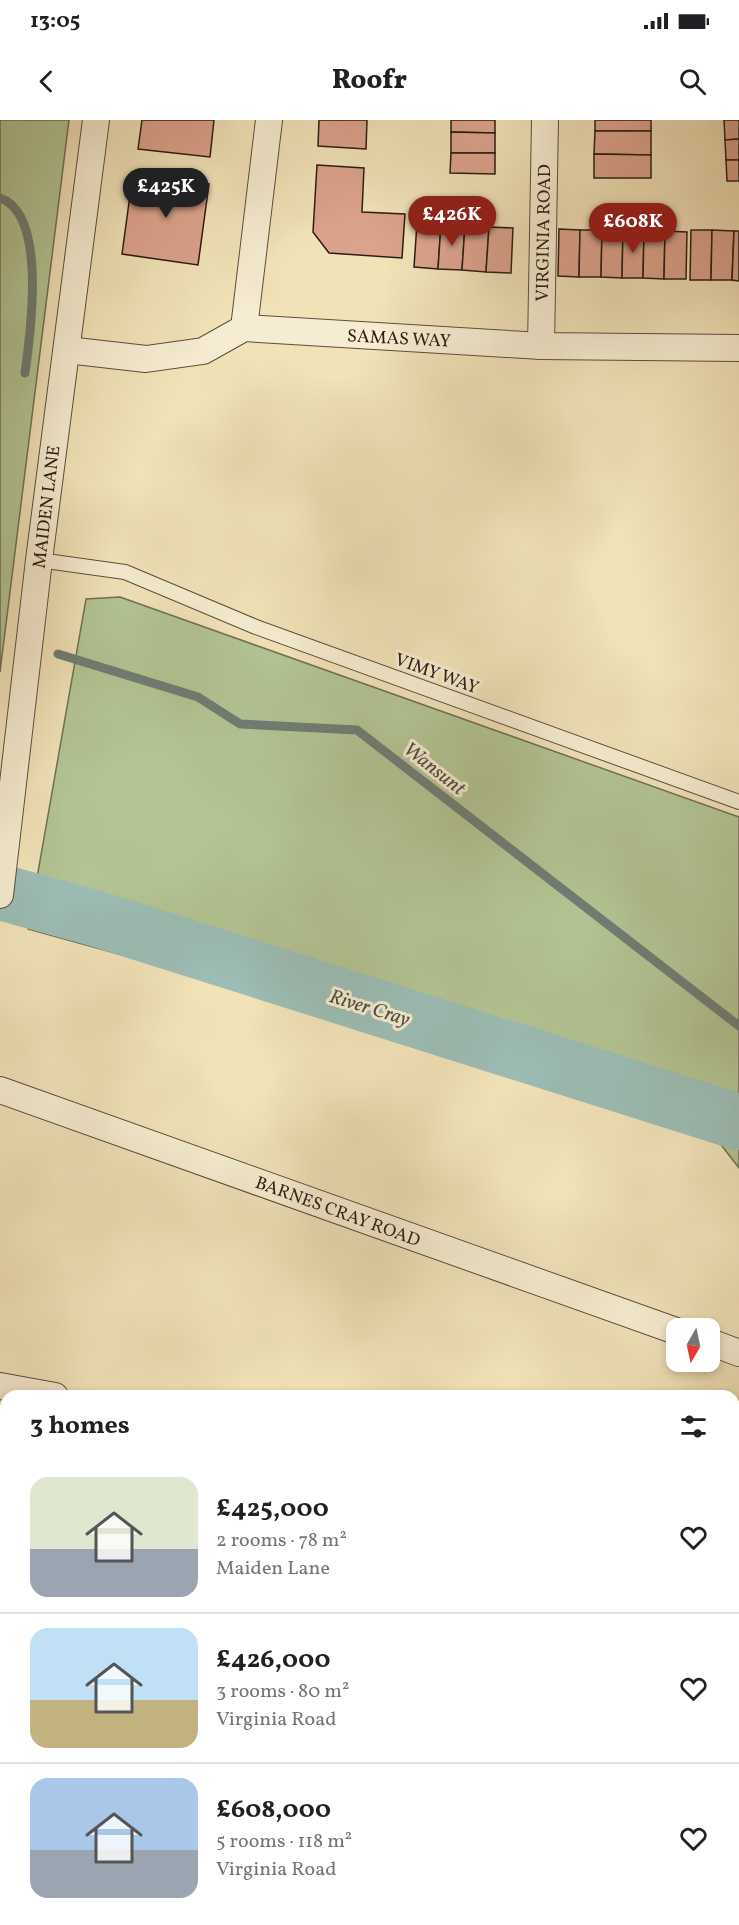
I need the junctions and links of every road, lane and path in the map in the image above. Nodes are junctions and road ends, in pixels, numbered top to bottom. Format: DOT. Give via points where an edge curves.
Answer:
graph roads {
  1 [pos="96,120"];
  2 [pos="268,120"];
  3 [pos="545,120"];
  4 [pos="244,328"];
  5 [pos="541,346"];
  6 [pos="739,348"];
  7 [pos="67,350"];
  8 [pos="39,560"];
  9 [pos="739,802"];
  10 [pos="0,895"];
  11 [pos="0,1090"];
  12 [pos="666,1327"];
  13 [pos="720,1346"];
  14 [pos="739,1353"];
  15 [pos="0,1386"];
  16 [pos="22,1390"];
  1 -- 7 [label="street, MAIDEN LANE"];
  2 -- 4 [label="street"];
  3 -- 5 [label="street, VIRGINIA ROAD"];
  4 -- 5 [label="street, SAMAS WAY"];
  4 -- 7 [label="street" via="203,351 146,359"];
  5 -- 6 [label="street, SAMAS WAY"];
  7 -- 8 [label="street, MAIDEN LANE"];
  8 -- 9 [label="lane, VIMY WAY" via="125,572 256,627"];
  8 -- 10 [label="street, MAIDEN LANE"];
  11 -- 12 [label="street, BARNES CRAY ROAD"];
  13 -- 14 [label="street"];
  15 -- 16 [label="street"];
}
